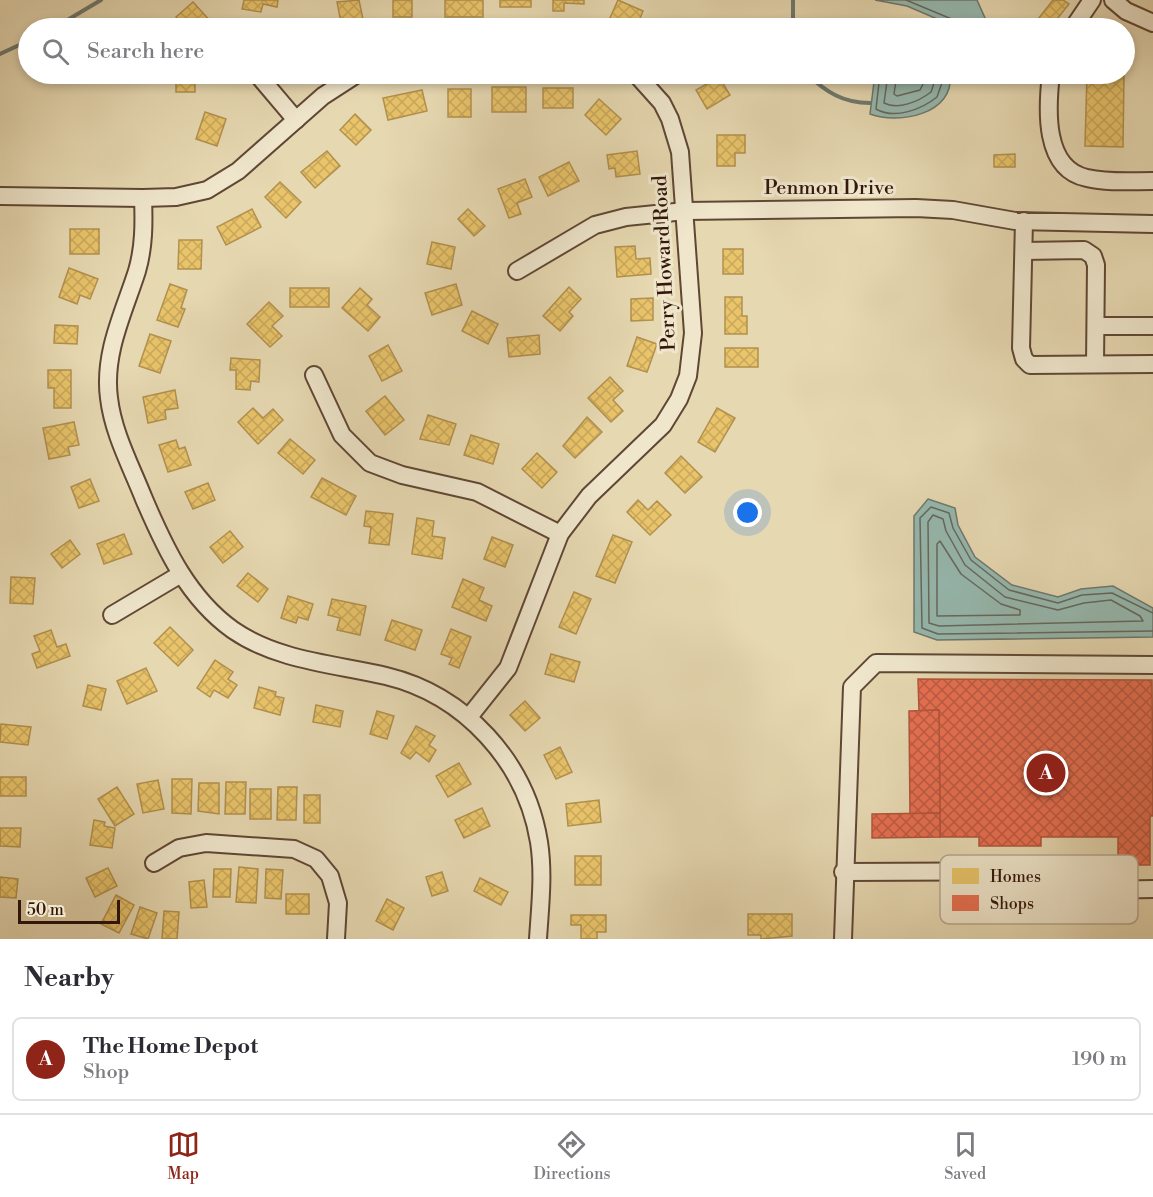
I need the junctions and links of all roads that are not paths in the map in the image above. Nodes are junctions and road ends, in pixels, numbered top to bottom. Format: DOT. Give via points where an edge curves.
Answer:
graph roads {
  1 [pos="1092,0"];
  2 [pos="1113,0"];
  3 [pos="1080,18"];
  4 [pos="1153,23"];
  5 [pos="265,84"];
  6 [pos="342,84"];
  7 [pos="646,84"];
  8 [pos="1051,84"];
  9 [pos="296,120"];
  10 [pos="1153,181"];
  11 [pos="0,196"];
  12 [pos="143,198"];
  13 [pos="685,211"];
  14 [pos="1024,221"];
  15 [pos="1153,224"];
  16 [pos="1024,251"];
  17 [pos="517,271"];
  18 [pos="1096,326"];
  19 [pos="1153,326"];
  20 [pos="1095,364"];
  21 [pos="1153,364"];
  22 [pos="314,375"];
  23 [pos="560,534"];
  24 [pos="181,574"];
  25 [pos="112,615"];
  26 [pos="1153,665"];
  27 [pos="469,717"];
  28 [pos="154,863"];
  29 [pos="843,872"];
  30 [pos="940,872"];
  31 [pos="1138,889"];
  32 [pos="1153,889"];
  33 [pos="336,939"];
  34 [pos="538,939"];
  35 [pos="843,939"];
  1 -- 3 [label="street"];
  2 -- 4 [label="street" via="1126,11"];
  5 -- 9 [label="street"];
  6 -- 9 [label="street"];
  7 -- 13 [label="street, Perry Howard Road" via="670,119 680,152"];
  8 -- 10 [label="street" via="1049,115 1058,159 1084,178"];
  9 -- 12 [label="street" via="238,171 207,190 177,197"];
  11 -- 12 [label="street"];
  12 -- 24 [label="street" via="142,251 111,352 109,398 118,436 163,542"];
  13 -- 14 [label="street, Penmon Drive" via="916,208"];
  13 -- 17 [label="street, Penmon Drive" via="626,217 595,225"];
  13 -- 23 [label="street, Perry Howard Road" via="693,333 687,376 679,399 663,425 589,496"];
  14 -- 15 [label="street, Penmon Drive"];
  14 -- 16 [label="street"];
  16 -- 18 [label="street" via="1084,250 1093,256"];
  16 -- 20 [label="street" via="1024,359 1030,364"];
  18 -- 19 [label="street"];
  18 -- 20 [label="street"];
  20 -- 21 [label="street"];
  22 -- 23 [label="street" via="342,435 370,463 402,475 477,492"];
  23 -- 27 [label="street, Perry Howard Road" via="508,668"];
  24 -- 25 [label="street"];
  24 -- 27 [label="street" via="217,616 255,642 299,658 411,684"];
  26 -- 29 [label="street" via="876,663 852,687"];
  27 -- 34 [label="street" via="502,753 533,816 541,862"];
  28 -- 33 [label="street" via="179,848 206,843 294,849 316,860 330,876 338,903"];
  29 -- 30 [label="street"];
  29 -- 35 [label="street"];
  31 -- 32 [label="street"];
}
